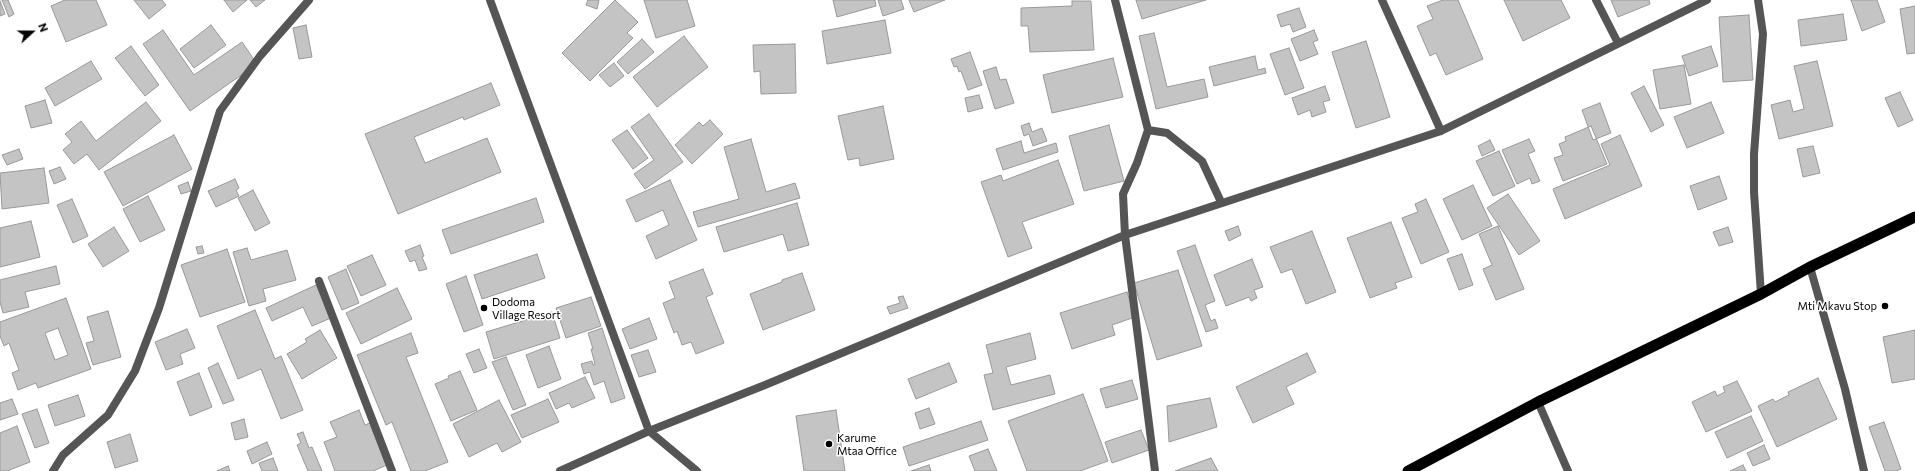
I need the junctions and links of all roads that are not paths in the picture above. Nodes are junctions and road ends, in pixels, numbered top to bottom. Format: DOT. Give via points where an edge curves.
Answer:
graph roads {
  1 [pos="309,0"];
  2 [pos="490,0"];
  3 [pos="1114,0"];
  4 [pos="1382,0"];
  5 [pos="1596,0"];
  6 [pos="1707,0"];
  7 [pos="1758,0"];
  8 [pos="1618,43"];
  9 [pos="1148,130"];
  10 [pos="1441,131"];
  11 [pos="1221,202"];
  12 [pos="1915,216"];
  13 [pos="1125,235"];
  14 [pos="1810,267"];
  15 [pos="319,282"];
  16 [pos="1761,294"];
  17 [pos="1538,402"];
  18 [pos="649,431"];
  19 [pos="53,471"];
  20 [pos="392,471"];
  21 [pos="560,471"];
  22 [pos="697,471"];
  23 [pos="1155,471"];
  24 [pos="1408,471"];
  25 [pos="1568,471"];
  26 [pos="1864,471"];
  1 -- 19 [label="street" via="260,56 220,112 159,308 135,371 108,415 63,455"];
  2 -- 18 [label="street"];
  3 -- 9 [label="street"];
  4 -- 10 [label="street"];
  5 -- 8 [label="street"];
  6 -- 8 [label="street"];
  7 -- 16 [label="street" via="1762,34 1754,192"];
  8 -- 10 [label="street"];
  9 -- 11 [label="street" via="1167,133 1202,161"];
  9 -- 13 [label="street" via="1123,194"];
  10 -- 11 [label="street"];
  11 -- 13 [label="street"];
  12 -- 14 [label="highway"];
  13 -- 18 [label="street"];
  13 -- 23 [label="street"];
  14 -- 16 [label="highway"];
  14 -- 26 [label="street" via="1845,389"];
  15 -- 20 [label="street"];
  16 -- 17 [label="highway"];
  17 -- 24 [label="highway"];
  17 -- 25 [label="street"];
  18 -- 21 [label="street"];
  18 -- 22 [label="street"];
}
